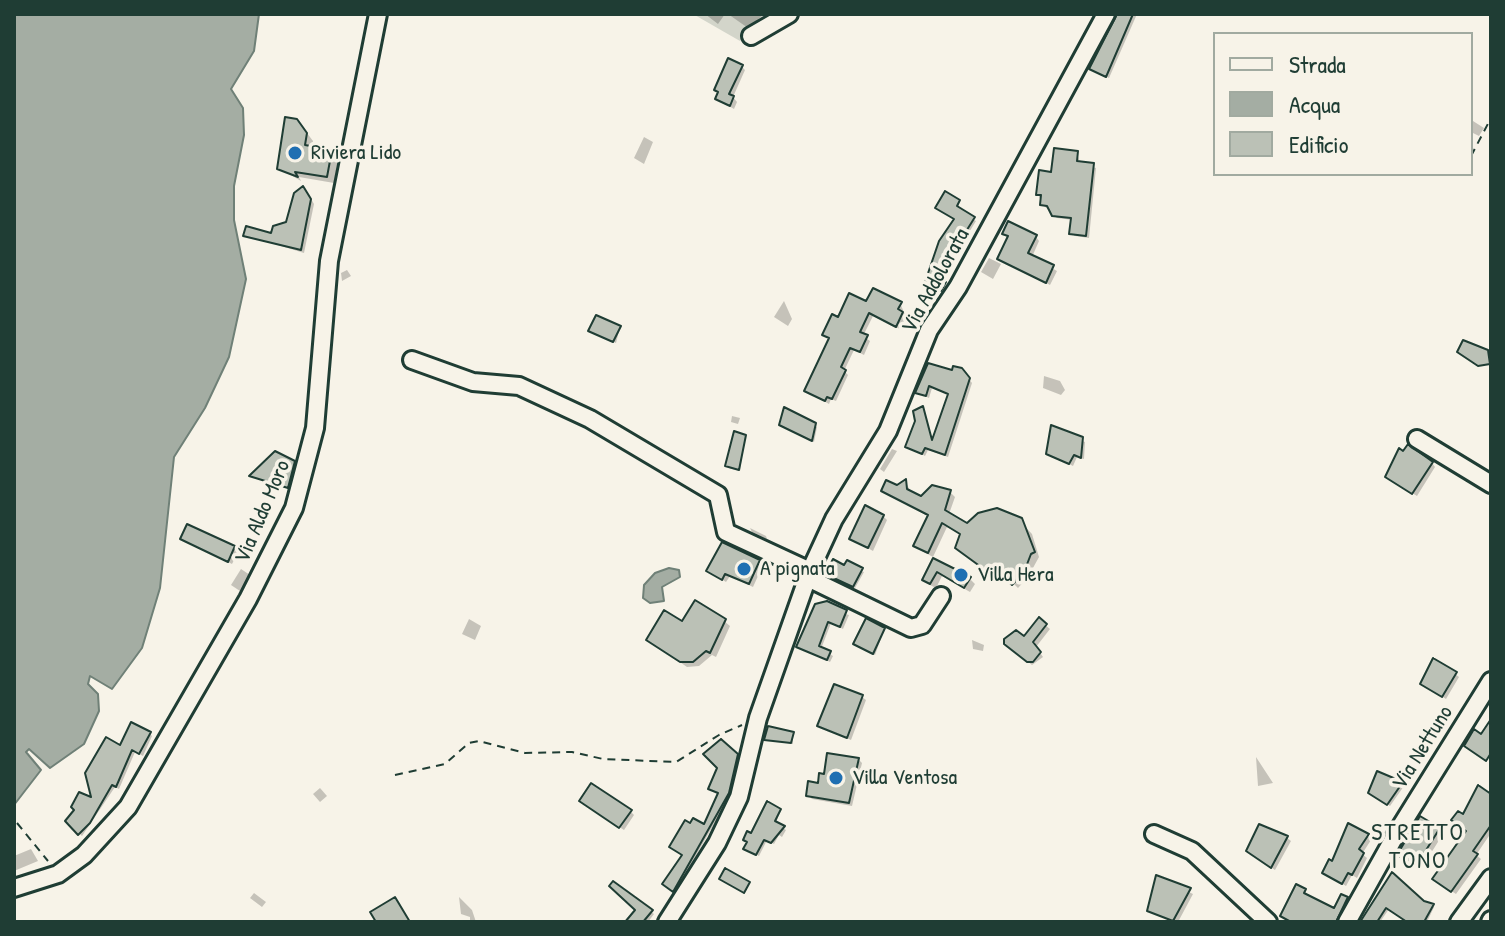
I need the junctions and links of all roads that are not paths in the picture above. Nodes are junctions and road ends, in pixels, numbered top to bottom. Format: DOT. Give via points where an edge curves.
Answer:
graph roads {
  1 [pos="378,14"];
  2 [pos="789,14"];
  3 [pos="1106,14"];
  4 [pos="751,36"];
  5 [pos="412,360"];
  6 [pos="1417,439"];
  7 [pos="1491,484"];
  8 [pos="809,574"];
  9 [pos="941,596"];
  10 [pos="1491,681"];
  11 [pos="1154,834"];
  12 [pos="1491,878"];
  13 [pos="14,888"];
  14 [pos="667,922"];
  15 [pos="1268,922"];
  16 [pos="1347,922"];
  17 [pos="1459,922"];
  1 -- 13 [label="street, Via Aldo Moro" via="329,261 315,428 294,508 128,807 84,855 58,874"];
  2 -- 4 [label="street"];
  3 -- 8 [label="street, Via Addolorata" via="958,287 929,330 888,431 834,519"];
  5 -- 8 [label="street" via="473,382 519,386 590,419 718,495 726,532"];
  6 -- 7 [label="street"];
  8 -- 9 [label="street" via="911,628 922,625"];
  8 -- 14 [label="street, Via Addolorata" via="758,718 739,797"];
  10 -- 16 [label="street, Via Nettuno"];
  11 -- 15 [label="street" via="1192,851"];
  12 -- 17 [label="street"];
}
